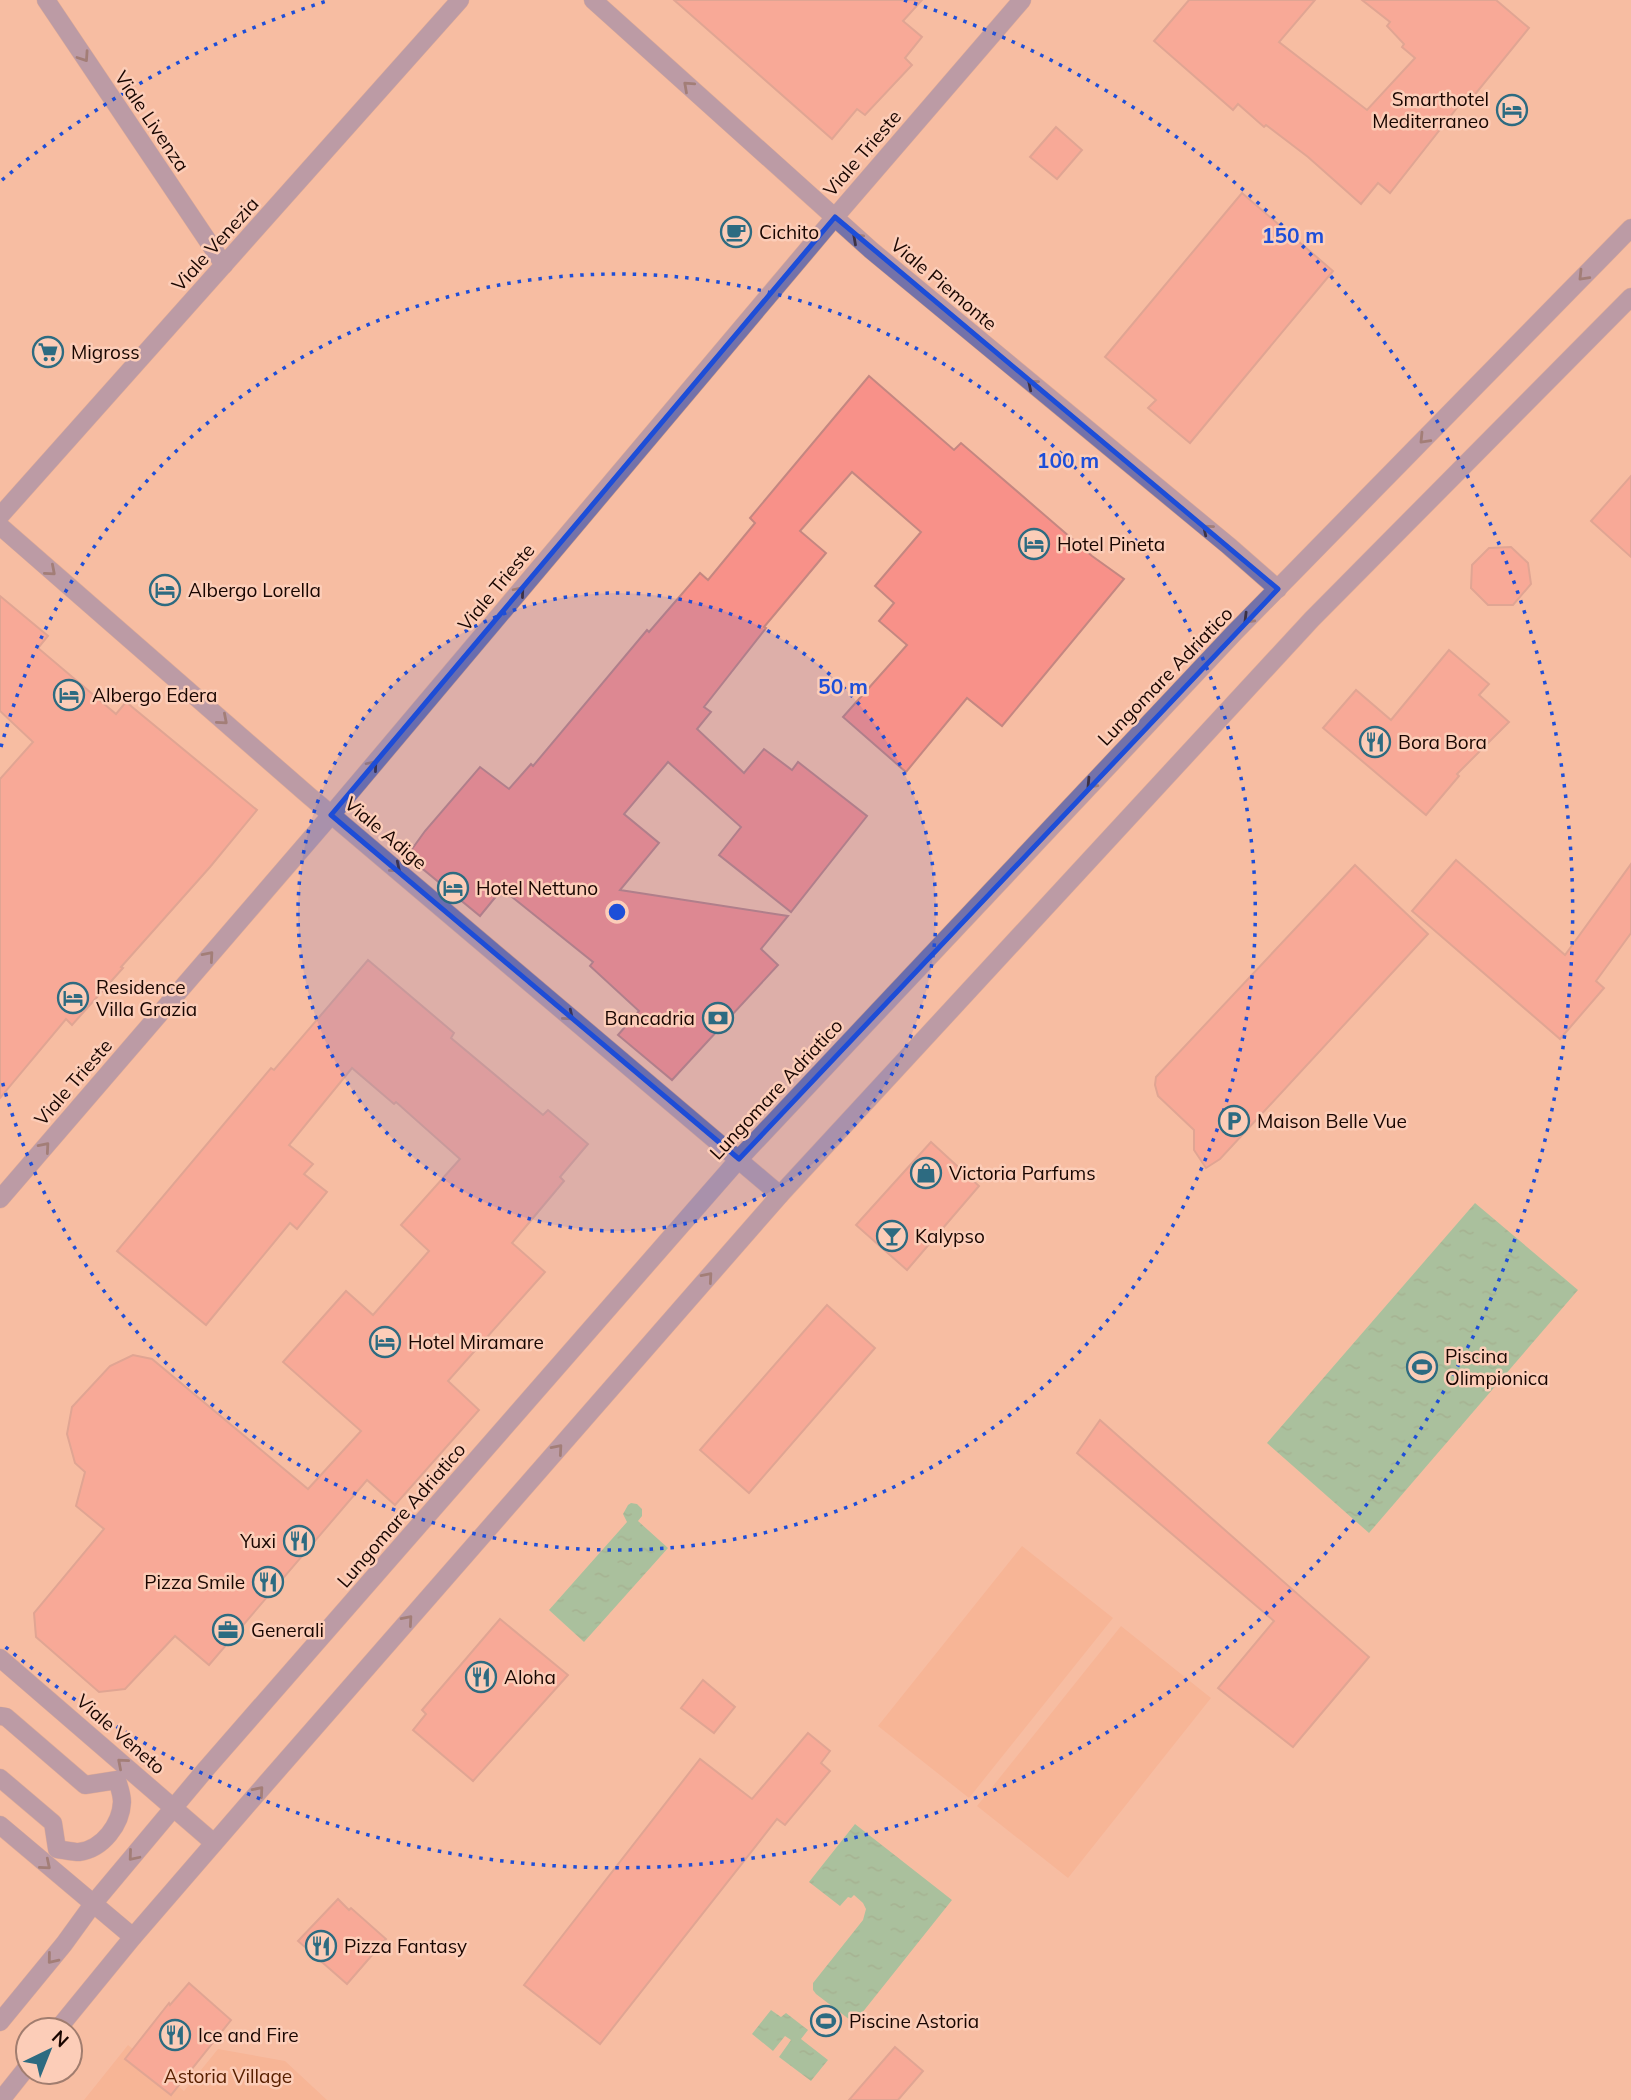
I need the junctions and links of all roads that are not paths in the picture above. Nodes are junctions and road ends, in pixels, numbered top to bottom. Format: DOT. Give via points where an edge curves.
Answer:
graph roads {
  1 [pos="46,0"];
  2 [pos="460,0"];
  3 [pos="593,0"];
  4 [pos="1022,0"];
  5 [pos="835,218"];
  6 [pos="1631,228"];
  7 [pos="224,265"];
  8 [pos="1631,297"];
  9 [pos="0,516"];
  10 [pos="0,526"];
  11 [pos="1278,589"];
  12 [pos="331,815"];
  13 [pos="739,1159"];
  14 [pos="780,1195"];
  15 [pos="0,1199"];
  16 [pos="0,1658"];
  17 [pos="0,1716"];
  18 [pos="0,1778"];
  19 [pos="174,1808"];
  20 [pos="0,1825"];
  21 [pos="214,1843"];
  22 [pos="93,1904"];
  23 [pos="133,1937"];
  24 [pos="68,2016"];
  25 [pos="0,2022"];
  26 [pos="14,2084"];
  27 [pos="1,2100"];
  1 -- 7 [label="street, Viale Livenza, one-way"];
  2 -- 7 [label="street, Viale Venezia"];
  5 -- 3 [label="street, Viale Piemonte, one-way"];
  4 -- 5 [label="street, Viale Trieste"];
  11 -- 5 [label="street, Viale Piemonte, one-way"];
  12 -- 5 [label="street, Viale Trieste, one-way"];
  6 -- 11 [label="street, Lungomare Adriatico, one-way"];
  7 -- 9 [label="street, Viale Venezia"];
  8 -- 14 [label="street" via="1312,619"];
  10 -- 12 [label="street, Viale Adige, one-way"];
  11 -- 13 [label="street, Lungomare Adriatico, one-way"];
  12 -- 13 [label="street, Viale Adige, one-way"];
  15 -- 12 [label="street, Viale Trieste, one-way"];
  13 -- 14 [label="street, Viale Adige"];
  13 -- 19 [label="street, Lungomare Adriatico"];
  21 -- 14 [label="street, one-way"];
  19 -- 16 [label="street, Viale Veneto, one-way"];
  17 -- 18 [label="street" via="85,1785 117,1780 122,1798 120,1817 96,1847 79,1852 57,1849 53,1822"];
  19 -- 21 [label="street, Viale Veneto"];
  19 -- 22 [label="street, Lungomare Adriatico, one-way"];
  20 -- 22 [label="street, one-way"];
  21 -- 23 [label="street"];
  22 -- 23 [label="street"];
  22 -- 25 [label="street, Lungomare Adriatico, one-way"];
  23 -- 24 [label="street"];
  26 -- 27 [label="street"];
}
